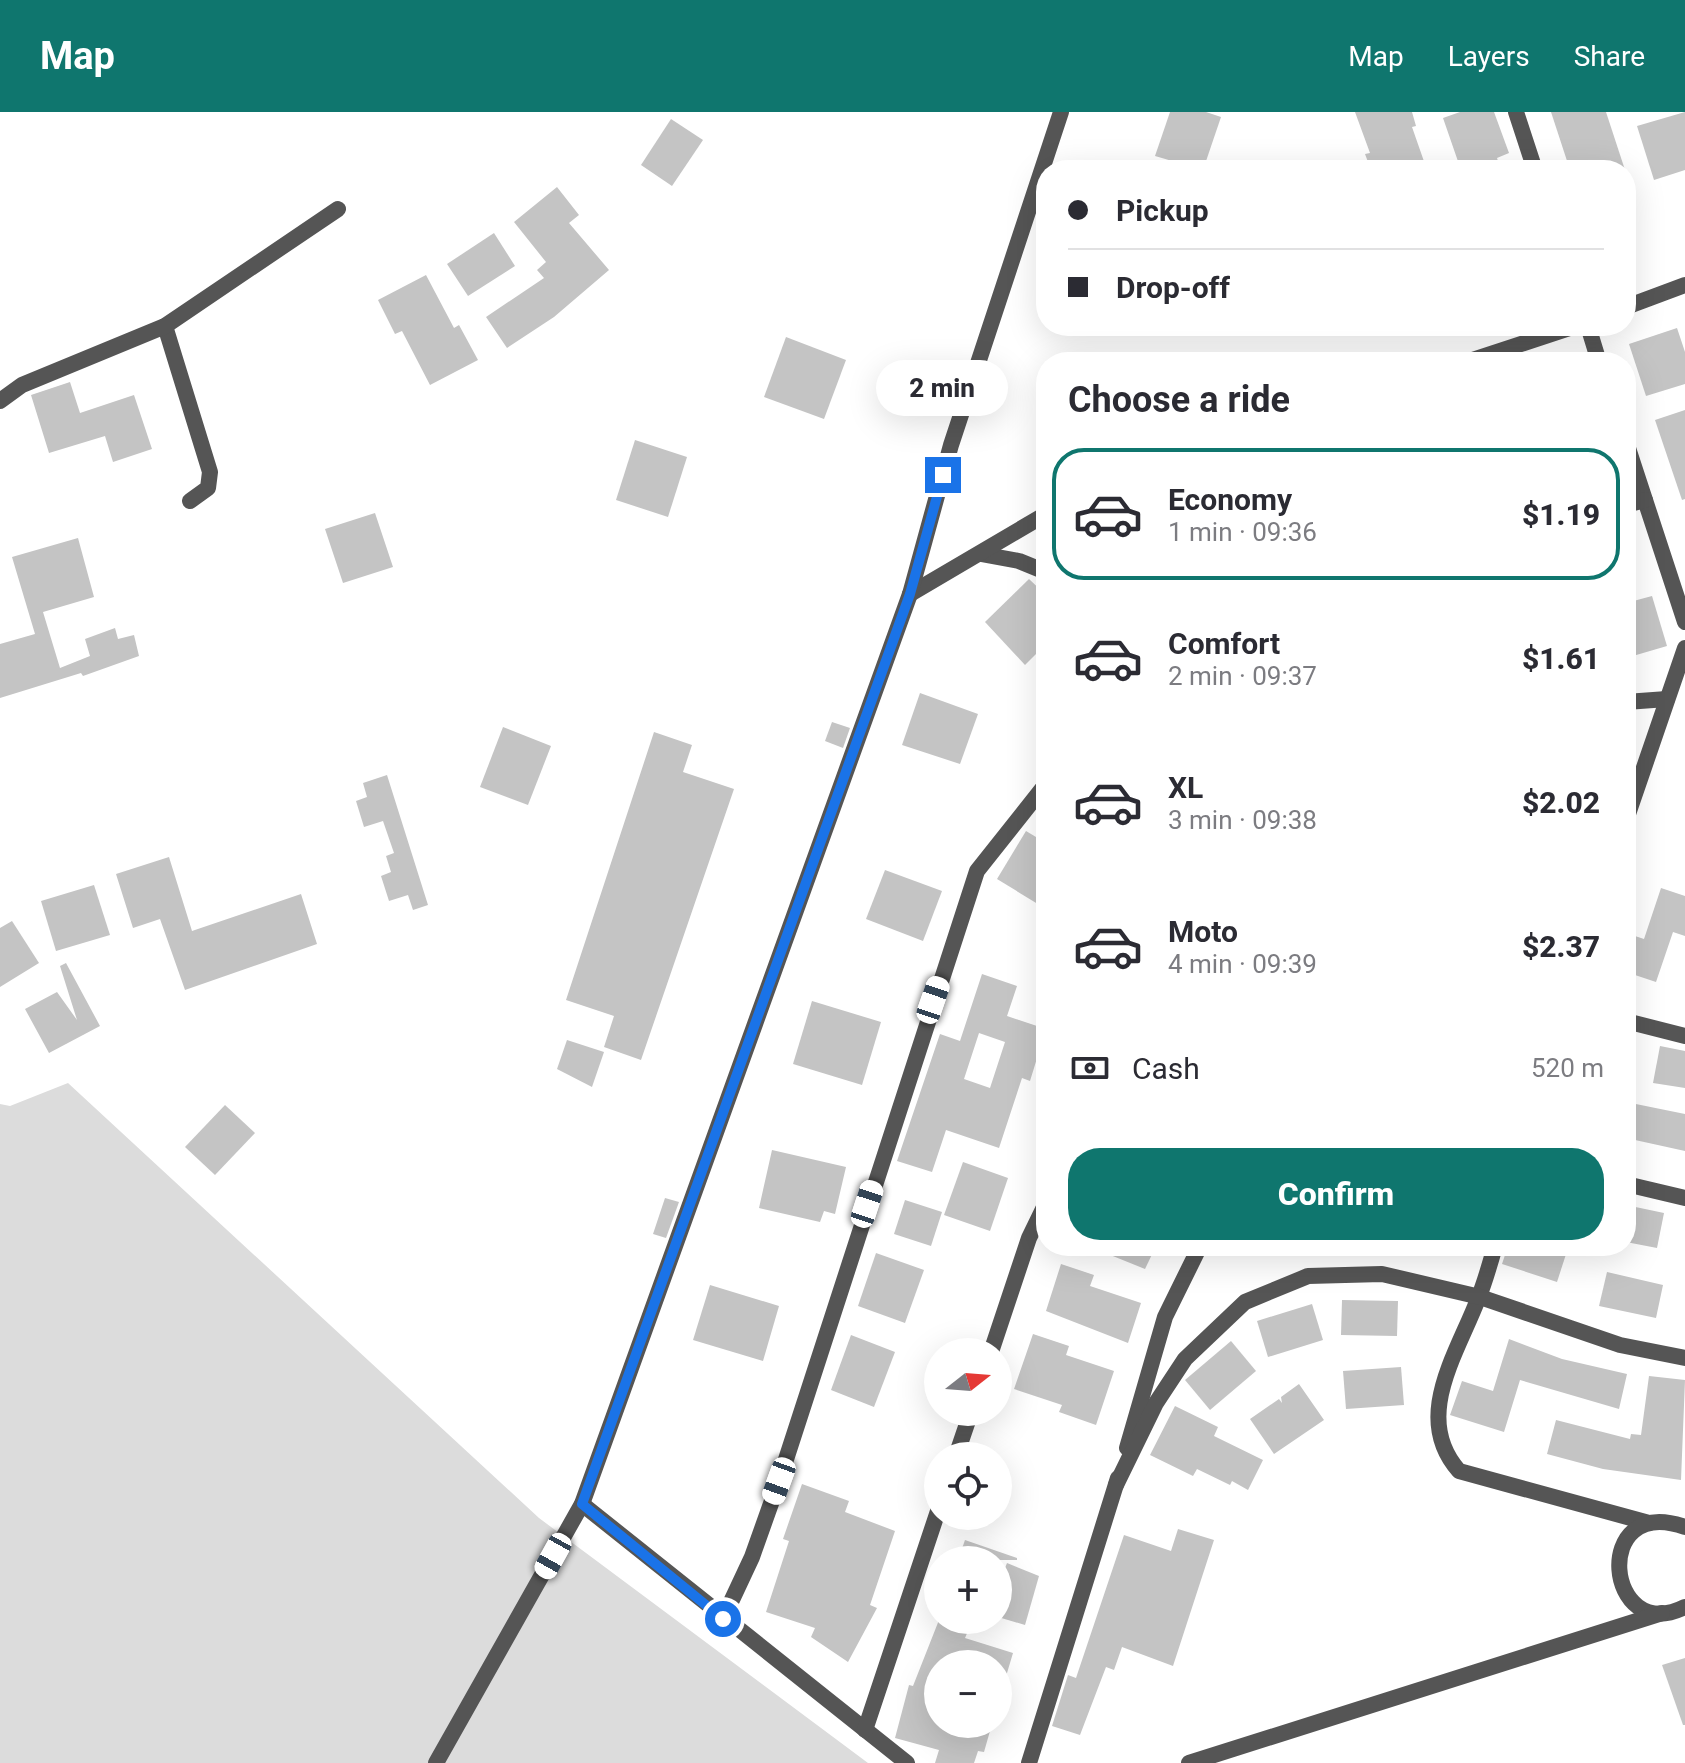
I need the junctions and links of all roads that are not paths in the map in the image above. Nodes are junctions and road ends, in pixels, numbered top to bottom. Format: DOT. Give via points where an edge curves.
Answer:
graph roads {
  1 [pos="1061,112"];
  2 [pos="1516,112"];
  3 [pos="1045,160"];
  4 [pos="1532,160"];
  5 [pos="1036,188"];
  6 [pos="338,209"];
  7 [pos="1685,285"];
  8 [pos="1636,303"];
  9 [pos="165,326"];
  10 [pos="1545,336"];
  11 [pos="1497,352"];
  12 [pos="0,401"];
  13 [pos="1636,473"];
  14 [pos="1645,500"];
  15 [pos="190,501"];
  16 [pos="1636,502"];
  17 [pos="1036,520"];
  18 [pos="981,554"];
  19 [pos="1036,568"];
  20 [pos="910,594"];
  21 [pos="1685,622"];
  22 [pos="1685,648"];
  23 [pos="1667,699"];
  24 [pos="1636,701"];
  25 [pos="1636,790"];
  26 [pos="1036,797"];
  27 [pos="1636,1024"];
  28 [pos="1685,1036"];
  29 [pos="1636,1186"];
  30 [pos="1685,1198"];
  31 [pos="1036,1217"];
  32 [pos="1036,1224"];
  33 [pos="1029,1238"];
  34 [pos="1195,1256"];
  35 [pos="1492,1256"];
  36 [pos="1480,1297"];
  37 [pos="996,1338"];
  38 [pos="1685,1358"];
  39 [pos="1116,1485"];
  40 [pos="582,1504"];
  41 [pos="1649,1523"];
  42 [pos="1680,1524"];
  43 [pos="932,1530"];
  44 [pos="1685,1607"];
  45 [pos="1662,1613"];
  46 [pos="723,1619"];
  47 [pos="865,1730"];
  48 [pos="436,1763"];
  49 [pos="907,1763"];
  50 [pos="1029,1763"];
  51 [pos="1189,1763"];
  1 -- 3 [label="street"];
  2 -- 4 [label="street"];
  5 -- 20 [label="street" via="951,445"];
  6 -- 9 [label="street"];
  7 -- 8 [label="street"];
  9 -- 12 [label="street" via="22,385"];
  9 -- 15 [label="street" via="210,472 208,488"];
  10 -- 11 [label="street"];
  13 -- 14 [label="street"];
  14 -- 16 [label="street"];
  14 -- 21 [label="street"];
  17 -- 18 [label="street"];
  18 -- 19 [label="street"];
  18 -- 20 [label="street"];
  20 -- 40 [label="street"];
  22 -- 23 [label="street"];
  23 -- 24 [label="street"];
  23 -- 25 [label="street"];
  26 -- 46 [label="street" via="977,871 779,1481"];
  27 -- 28 [label="street"];
  29 -- 30 [label="street"];
  31 -- 33 [label="street"];
  32 -- 33 [label="street"];
  33 -- 37 [label="street"];
  34 -- 39 [label="street" via="1165,1317"];
  35 -- 36 [label="street"];
  36 -- 38 [label="street" via="1620,1345"];
  36 -- 39 [label="street" via="1382,1274 1308,1276 1245,1302 1185,1359 1156,1403"];
  36 -- 41 [label="street" via="1441,1387 1437,1429 1445,1456 1459,1471"];
  39 -- 50 [label="street"];
  40 -- 46 [label="street"];
  40 -- 48 [label="street"];
  41 -- 42 [label="street"];
  41 -- 45 [label="street" via="1626,1539 1619,1552 1619,1580 1635,1604"];
  43 -- 47 [label="street"];
  44 -- 45 [label="street"];
  45 -- 51 [label="street"];
  46 -- 47 [label="street"];
  47 -- 49 [label="street"];
}
